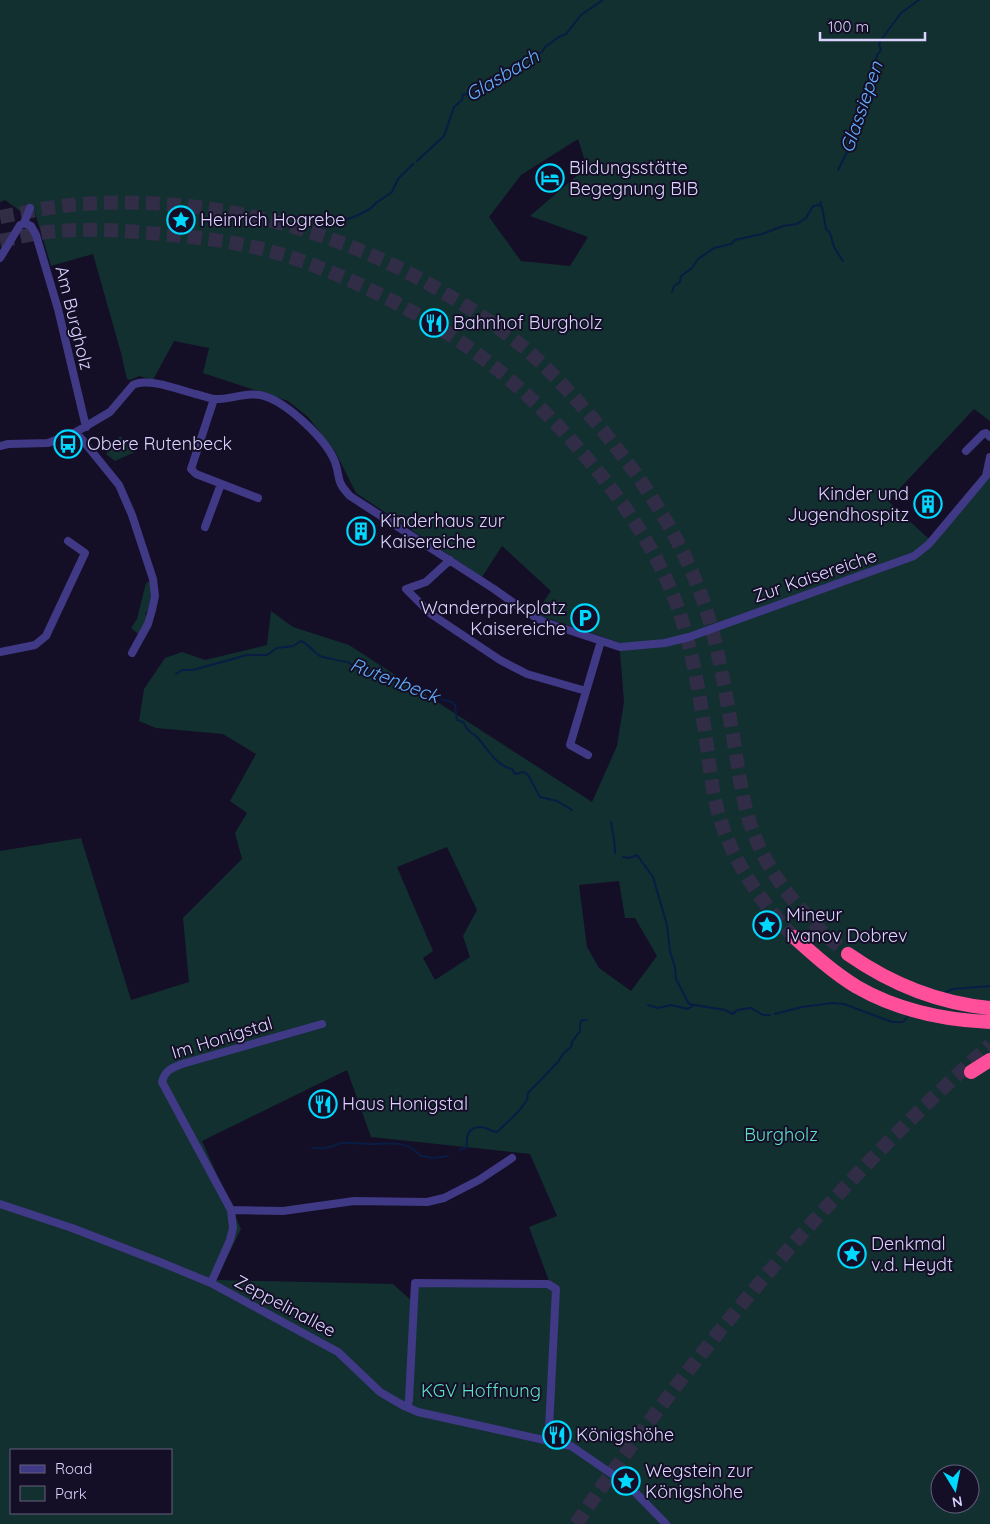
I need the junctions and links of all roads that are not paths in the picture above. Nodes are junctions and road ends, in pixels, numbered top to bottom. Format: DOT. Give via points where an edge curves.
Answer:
graph roads {
  1 [pos="30,208"];
  2 [pos="24,222"];
  3 [pos="0,258"];
  4 [pos="214,399"];
  5 [pos="86,426"];
  6 [pos="76,432"];
  7 [pos="990,437"];
  8 [pos="0,446"];
  9 [pos="966,451"];
  10 [pos="990,456"];
  11 [pos="221,484"];
  12 [pos="258,498"];
  13 [pos="205,527"];
  14 [pos="68,541"];
  15 [pos="450,560"];
  16 [pos="601,641"];
  17 [pos="0,652"];
  18 [pos="132,653"];
  19 [pos="586,691"];
  20 [pos="588,755"];
  21 [pos="794,937"];
  22 [pos="848,954"];
  23 [pos="990,1008"];
  24 [pos="990,1022"];
  25 [pos="322,1024"];
  26 [pos="990,1060"];
  27 [pos="971,1072"];
  28 [pos="512,1158"];
  29 [pos="0,1204"];
  30 [pos="230,1210"];
  31 [pos="211,1283"];
  32 [pos="404,1406"];
  33 [pos="546,1440"];
  34 [pos="666,1524"];
  1 -- 2 [label="street"];
  2 -- 3 [label="street"];
  2 -- 5 [label="street, Am Burgholz" via="36,235 58,308"];
  4 -- 5 [label="street, Zur Kaisereiche" via="138,382 110,412"];
  4 -- 11 [label="street" via="191,469"];
  4 -- 15 [label="street, Zur Kaisereiche" via="266,396 283,406 320,439 335,463 340,484 350,496"];
  5 -- 6 [label="street"];
  6 -- 8 [label="street" via="48,442"];
  6 -- 18 [label="street" via="118,485 132,515 153,579 155,596 152,610"];
  7 -- 9 [label="street" via="983,434"];
  10 -- 16 [label="street, Zur Kaisereiche" via="986,476 929,544 914,556 696,635 665,643 620,647"];
  11 -- 12 [label="street"];
  11 -- 13 [label="street"];
  14 -- 17 [label="street" via="85,553 46,636 35,645"];
  15 -- 16 [label="street, Zur Kaisereiche" via="544,622"];
  15 -- 19 [label="street" via="426,582 406,589 431,614 500,660 527,674"];
  16 -- 19 [label="street"];
  19 -- 20 [label="street" via="570,745"];
  21 -- 24 [label="highway" via="839,975 890,1002 926,1013"];
  22 -- 23 [label="highway" via="882,976 917,992 946,1001"];
  25 -- 30 [label="street, Im Honigstal" via="182,1064 163,1076 162,1082"];
  26 -- 27 [label="highway"];
  28 -- 30 [label="street" via="452,1194 427,1202 354,1201 283,1211"];
  29 -- 31 [label="street, Zeppelinallee" via="72,1228"];
  30 -- 31 [label="street, Im Honigstal" via="233,1228 230,1240"];
  31 -- 32 [label="street, Zeppelinallee" via="338,1352 380,1392"];
  32 -- 33 [label="street, Zeppelinallee" via="418,1412"];
  32 -- 33 [label="street" via="409,1400 415,1284 548,1284 556,1289"];
  33 -- 34 [label="street, Zeppelinallee" via="571,1446 628,1485"];
}
